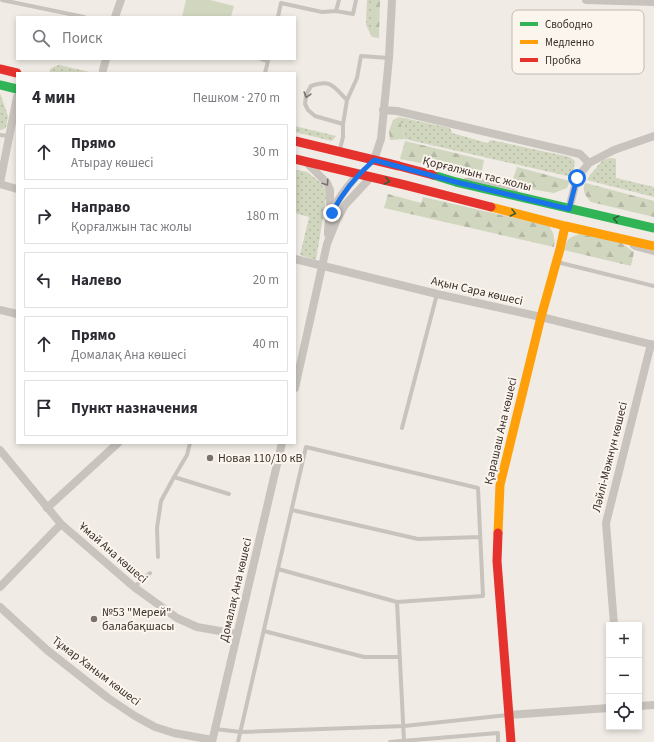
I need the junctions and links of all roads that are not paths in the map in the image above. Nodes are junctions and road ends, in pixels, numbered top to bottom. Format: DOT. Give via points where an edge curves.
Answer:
graph roads {
  1 [pos="2,0"];
  2 [pos="121,0"];
  3 [pos="338,0"];
  4 [pos="356,0"];
  5 [pos="392,0"];
  6 [pos="586,0"];
  7 [pos="654,2"];
  8 [pos="336,11"];
  9 [pos="79,16"];
  10 [pos="115,16"];
  11 [pos="278,16"];
  12 [pos="389,58"];
  13 [pos="106,60"];
  14 [pos="268,60"];
  15 [pos="0,69"];
  16 [pos="103,70"];
  17 [pos="266,72"];
  18 [pos="16,73"];
  19 [pos="0,85"];
  20 [pos="16,89"];
  21 [pos="347,100"];
  22 [pos="16,102"];
  23 [pos="383,110"];
  24 [pos="343,124"];
  25 [pos="0,135"];
  26 [pos="9,136"];
  27 [pos="654,136"];
  28 [pos="296,141"];
  29 [pos="340,152"];
  30 [pos="298,160"];
  31 [pos="374,160"];
  32 [pos="589,164"];
  33 [pos="358,174"];
  34 [pos="371,177"];
  35 [pos="0,184"];
  36 [pos="16,189"];
  37 [pos="569,209"];
  38 [pos="332,213"];
  39 [pos="565,226"];
  40 [pos="654,228"];
  41 [pos="622,238"];
  42 [pos="327,244"];
  43 [pos="654,246"];
  44 [pos="654,253"];
  45 [pos="296,259"];
  46 [pos="557,262"];
  47 [pos="322,265"];
  48 [pos="654,286"];
  49 [pos="436,294"];
  50 [pos="0,310"];
  51 [pos="16,314"];
  52 [pos="541,317"];
  53 [pos="652,345"];
  54 [pos="296,379"];
  55 [pos="402,428"];
  56 [pos="117,444"];
  57 [pos="190,444"];
  58 [pos="282,444"];
  59 [pos="2,456"];
  60 [pos="174,477"];
  61 [pos="229,494"];
  62 [pos="47,508"];
  63 [pos="292,510"];
  64 [pos="61,524"];
  65 [pos="480,537"];
  66 [pos="158,557"];
  67 [pos="278,569"];
  68 [pos="150,573"];
  69 [pos="0,587"];
  70 [pos="134,587"];
  71 [pos="397,602"];
  72 [pos="0,607"];
  73 [pos="614,622"];
  74 [pos="264,631"];
  75 [pos="237,634"];
  76 [pos="400,657"];
  77 [pos="654,705"];
  78 [pos="642,706"];
  79 [pos="606,708"];
  80 [pos="508,715"];
  81 [pos="404,726"];
  82 [pos="215,729"];
  83 [pos="241,732"];
  84 [pos="212,741"];
  85 [pos="404,741"];
  86 [pos="238,742"];
  87 [pos="390,742"];
  88 [pos="498,742"];
  89 [pos="511,742"];
  1 -- 9 [label="lane"];
  2 -- 10 [label="street"];
  3 -- 8 [label="lane"];
  4 -- 8 [label="lane" via="353,14"];
  5 -- 12 [label="street"];
  6 -- 7 [label="street"];
  8 -- 11 [label="lane" via="322,12 281,3"];
  12 -- 21 [label="lane" via="361,56 357,78"];
  12 -- 23 [label="street"];
  13 -- 16 [label="street"];
  14 -- 17 [label="lane"];
  15 -- 18 [label="main road"];
  19 -- 20 [label="main road"];
  21 -- 24 [label="lane"];
  21 -- 24 [label="lane, one-way" via="336,88 327,83 310,86 306,95 305,104 315,116"];
  22 -- 26 [label="street"];
  23 -- 31 [label="street" via="381,139"];
  23 -- 32 [label="street" via="397,111 580,154"];
  24 -- 29 [label="lane"];
  25 -- 26 [label="lane"];
  26 -- 35 [label="street"];
  27 -- 32 [label="street" via="614,150"];
  28 -- 29 [label="main road, Қорғалжын тас жолы"];
  29 -- 31 [label="main road, Қорғалжын тас жолы"];
  30 -- 33 [label="main road"];
  30 -- 38 [label="street, one-way" via="327,183"];
  31 -- 33 [label="main road"];
  31 -- 34 [label="main road"];
  31 -- 37 [label="main road, Қорғалжын тас жолы"];
  32 -- 37 [label="street" via="577,178"];
  33 -- 34 [label="main road"];
  33 -- 38 [label="street"];
  34 -- 39 [label="main road, one-way"];
  34 -- 42 [label="street" via="345,205"];
  35 -- 36 [label="street"];
  40 -- 37 [label="main road, Қорғалжын тас жолы, one-way"];
  38 -- 42 [label="street" via="329,218"];
  39 -- 41 [label="main road"];
  39 -- 46 [label="main road, Қарашаш Ана көшесі"];
  41 -- 43 [label="main road"];
  41 -- 44 [label="lane" via="635,248"];
  42 -- 47 [label="street"];
  45 -- 47 [label="street, Ақын Сара көшесі"];
  46 -- 48 [label="lane"];
  46 -- 52 [label="main road, Қарашаш Ана көшесі"];
  47 -- 49 [label="street, Ақын Сара көшесі"];
  47 -- 54 [label="street"];
  49 -- 52 [label="street, Ақын Сара көшесі"];
  49 -- 55 [label="lane"];
  50 -- 51 [label="street"];
  52 -- 53 [label="street, Ақын Сара көшесі"];
  52 -- 80 [label="main road, Қарашаш Ана көшесі" via="500,485 497,561"];
  53 -- 73 [label="street, Ләйлі-Мәжнүн көшесі" via="606,523"];
  56 -- 62 [label="street"];
  57 -- 60 [label="lane" via="187,455"];
  58 -- 75 [label="street, Домалақ Ана көшесі"];
  59 -- 62 [label="street, Ұмай Ана көшесі"];
  60 -- 61 [label="lane"];
  60 -- 66 [label="lane" via="161,501 157,528"];
  62 -- 64 [label="street, Ұмай Ана көшесі"];
  63 -- 65 [label="lane" via="418,539"];
  63 -- 65 [label="lane" via="306,447 478,488"];
  63 -- 67 [label="lane"];
  64 -- 69 [label="street"];
  64 -- 70 [label="street, Ұмай Ана көшесі"];
  65 -- 71 [label="lane" via="483,596"];
  67 -- 71 [label="lane"];
  67 -- 74 [label="lane"];
  68 -- 70 [label="lane"];
  70 -- 75 [label="street, Ұмай Ана көшесі" via="177,618 197,627"];
  71 -- 76 [label="lane"];
  72 -- 84 [label="street, Тұмар Ханым көшесі" via="47,650 135,716 174,733"];
  74 -- 76 [label="lane" via="364,657"];
  74 -- 83 [label="lane"];
  75 -- 82 [label="street, Домалақ Ана көшесі"];
  76 -- 81 [label="lane"];
  77 -- 78 [label="street"];
  79 -- 80 [label="street"];
  80 -- 81 [label="lane"];
  80 -- 89 [label="main road, Қарашаш Ана көшесі"];
  81 -- 83 [label="lane"];
  81 -- 85 [label="lane"];
  82 -- 83 [label="lane"];
  82 -- 84 [label="street, Домалақ Ана көшесі"];
  83 -- 86 [label="lane"];
  85 -- 87 [label="lane"];
  85 -- 88 [label="lane" via="498,732"];
}
